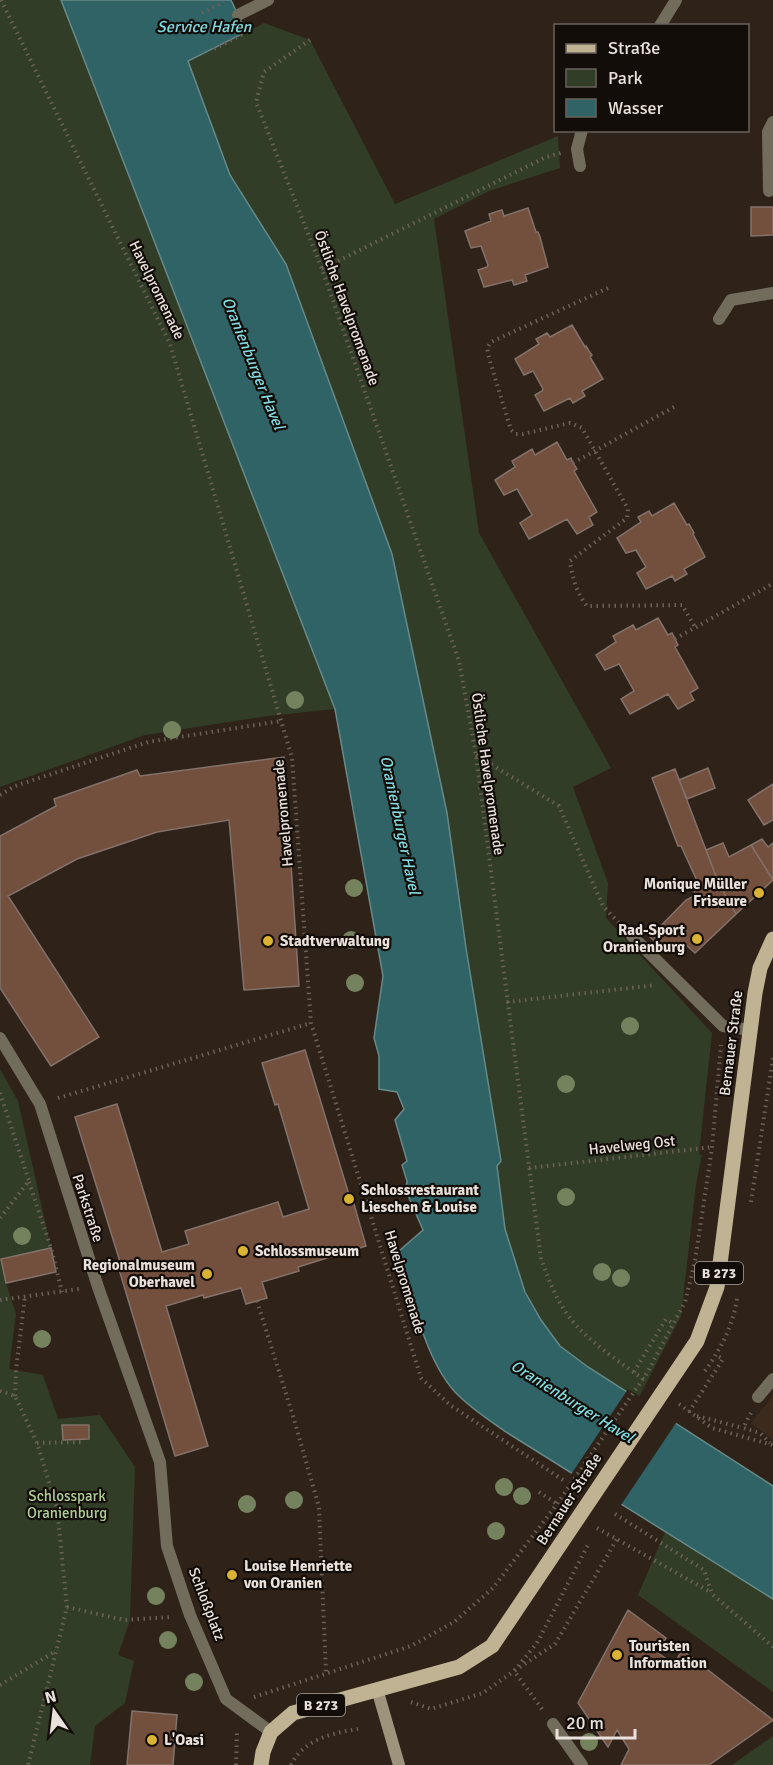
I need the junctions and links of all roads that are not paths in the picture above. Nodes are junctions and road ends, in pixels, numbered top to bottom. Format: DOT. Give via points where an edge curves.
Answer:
graph roads {
  1 [pos="268,0"];
  2 [pos="676,0"];
  3 [pos="238,15"];
  4 [pos="661,24"];
  5 [pos="773,122"];
  6 [pos="581,132"];
  7 [pos="580,166"];
  8 [pos="770,191"];
  9 [pos="773,293"];
  10 [pos="719,319"];
  11 [pos="632,936"];
  12 [pos="773,939"];
  13 [pos="750,1030"];
  14 [pos="0,1038"];
  15 [pos="773,1379"];
  16 [pos="758,1397"];
  17 [pos="160,1462"];
  18 [pos="377,1689"];
  19 [pos="553,1724"];
  20 [pos="271,1732"];
  21 [pos="261,1765"];
  22 [pos="399,1765"];
  23 [pos="582,1765"];
  1 -- 3 [label="street"];
  2 -- 4 [label="street"];
  5 -- 8 [label="street" via="768,132"];
  6 -- 7 [label="street" via="577,149"];
  9 -- 10 [label="street" via="731,300"];
  11 -- 13 [label="street" via="723,1026"];
  12 -- 13 [label="main road, Bernauer Straße / B 273" via="760,968"];
  13 -- 18 [label="main road, Bernauer Straße / B 273" via="717,1287 697,1341 492,1646 459,1667"];
  14 -- 17 [label="street, Parkstraße" via="40,1104 98,1287"];
  15 -- 16 [label="street"];
  17 -- 20 [label="street, Schloßplatz" via="167,1546 190,1616 226,1699"];
  18 -- 20 [label="main road, B 273" via="293,1713"];
  18 -- 22 [label="main road"];
  19 -- 23 [label="street"];
  20 -- 21 [label="main road"];
}
